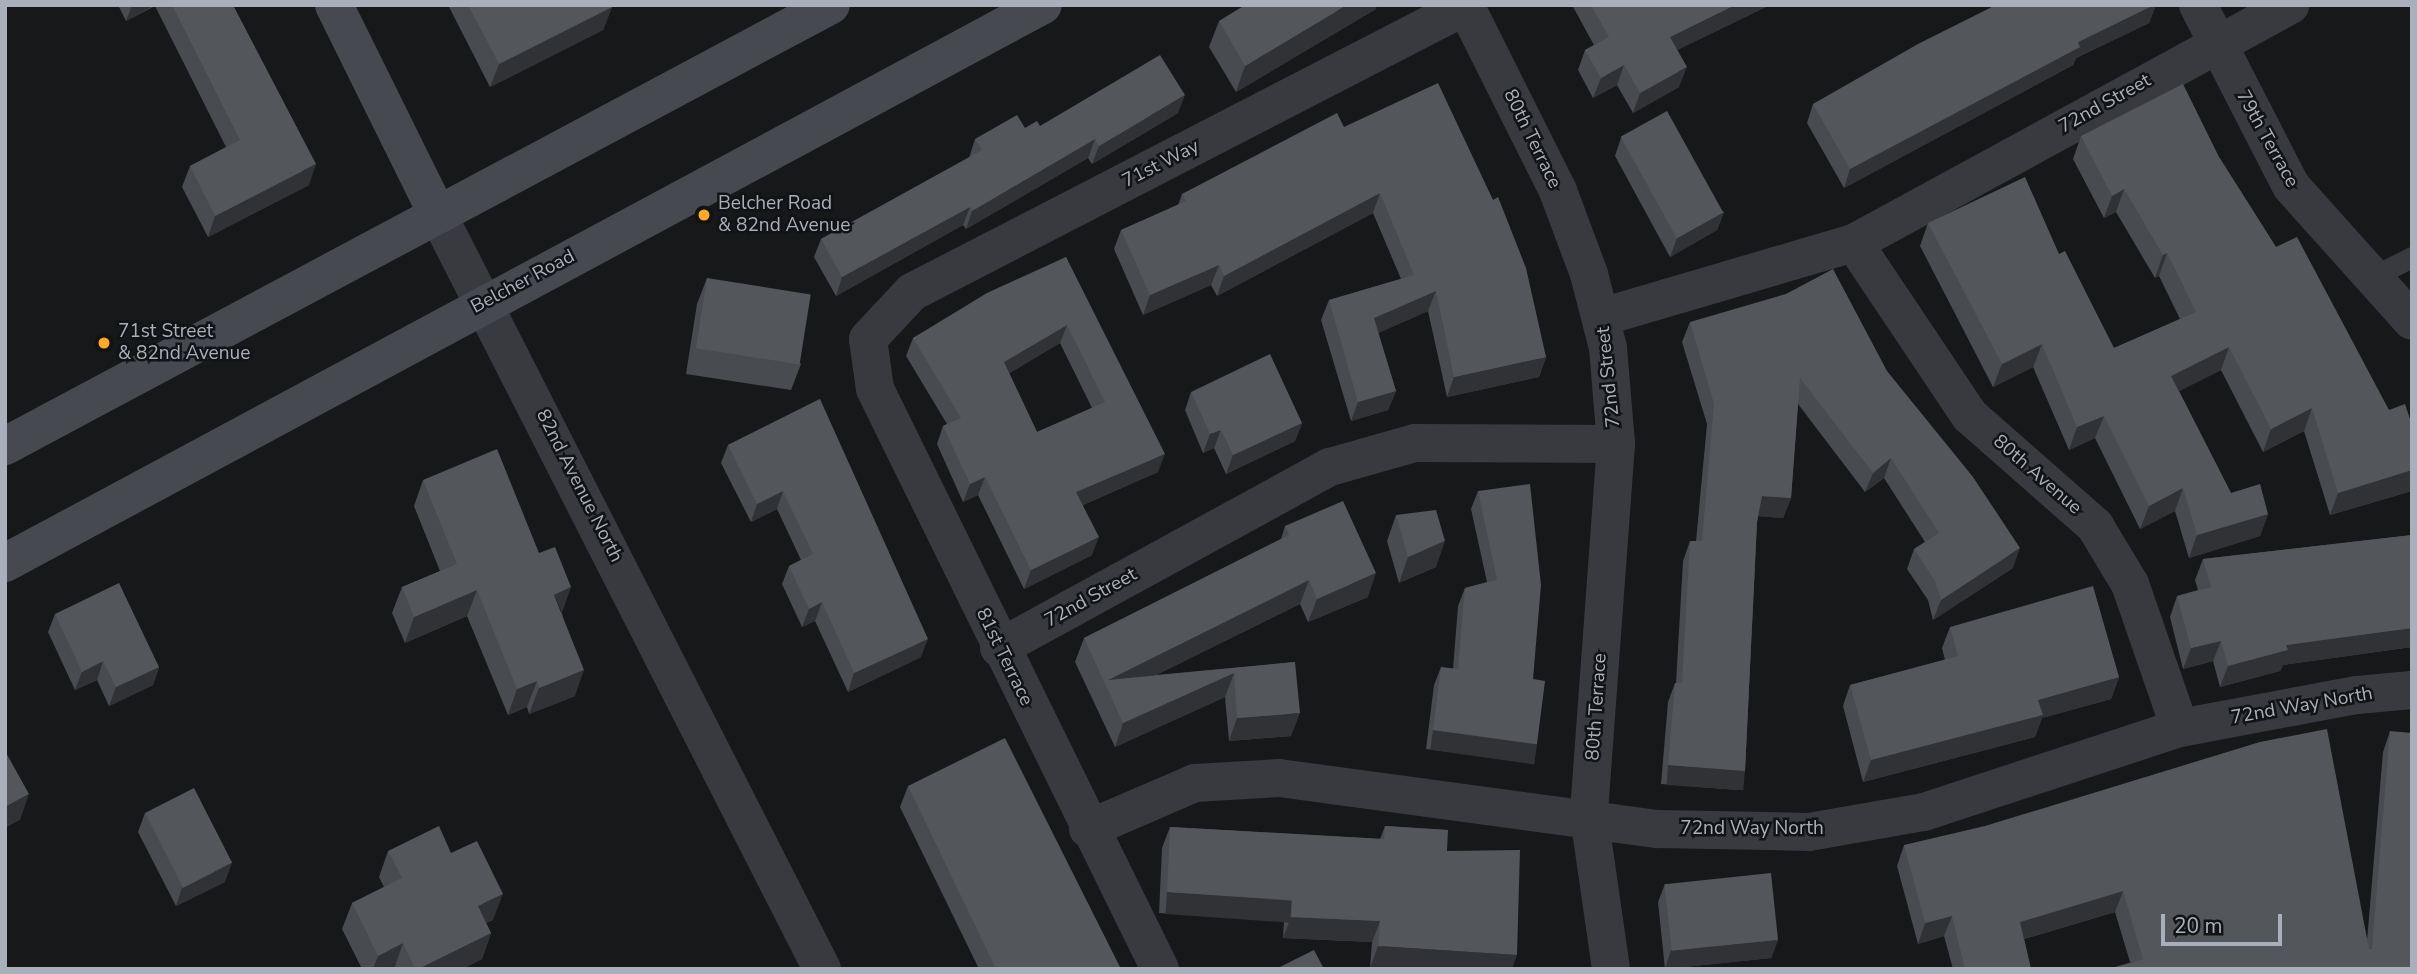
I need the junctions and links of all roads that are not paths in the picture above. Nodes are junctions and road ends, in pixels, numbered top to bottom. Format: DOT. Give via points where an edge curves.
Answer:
graph roads {
  1 [pos="334,5"];
  2 [pos="831,5"];
  3 [pos="1043,5"];
  4 [pos="2198,5"];
  5 [pos="2290,5"];
  6 [pos="1466,6"];
  7 [pos="2217,42"];
  8 [pos="438,215"];
  9 [pos="1854,243"];
  10 [pos="2412,257"];
  11 [pos="2374,276"];
  12 [pos="485,301"];
  13 [pos="1602,317"];
  14 [pos="2412,321"];
  15 [pos="868,339"];
  16 [pos="1616,444"];
  17 [pos="5,446"];
  18 [pos="5,563"];
  19 [pos="999,648"];
  20 [pos="2412,690"];
  21 [pos="2180,728"];
  22 [pos="1589,817"];
  23 [pos="1088,829"];
  24 [pos="822,969"];
  25 [pos="1160,969"];
  26 [pos="1611,969"];
  1 -- 8 [label="main road, 82nd Avenue North"];
  2 -- 8 [label="main road"];
  3 -- 12 [label="main road, Belcher Road"];
  4 -- 7 [label="street, 79th Terrace"];
  5 -- 7 [label="street, 72nd Street"];
  6 -- 13 [label="street, 80th Terrace" via="1558,191"];
  6 -- 15 [label="street, 71st Way" via="912,292"];
  7 -- 9 [label="street, 72nd Street"];
  7 -- 11 [label="street, 79th Terrace" via="2291,186"];
  8 -- 12 [label="street, 82nd Avenue North"];
  8 -- 17 [label="main road"];
  9 -- 13 [label="street, 72nd Street"];
  9 -- 21 [label="street, 80th Avenue" via="1970,416 2095,526 2130,584"];
  10 -- 11 [label="lane"];
  11 -- 14 [label="street, 79th Terrace"];
  12 -- 18 [label="main road, Belcher Road"];
  12 -- 24 [label="street, 82nd Avenue North"];
  13 -- 16 [label="street, 72nd Street"];
  15 -- 19 [label="street, 81st Terrace" via="875,389"];
  16 -- 19 [label="street, 72nd Street" via="1415,443 1330,467"];
  16 -- 22 [label="street, 80th Terrace"];
  19 -- 23 [label="street, 81st Terrace"];
  20 -- 21 [label="street, 72nd Way North" via="2357,695"];
  21 -- 22 [label="street, 72nd Way North" via="1924,812 1810,832 1658,829"];
  22 -- 23 [label="street, 72nd Way North" via="1279,778 1195,783"];
  22 -- 26 [label="street, 80th Terrace"];
  23 -- 25 [label="street, 81st Terrace"];
}
